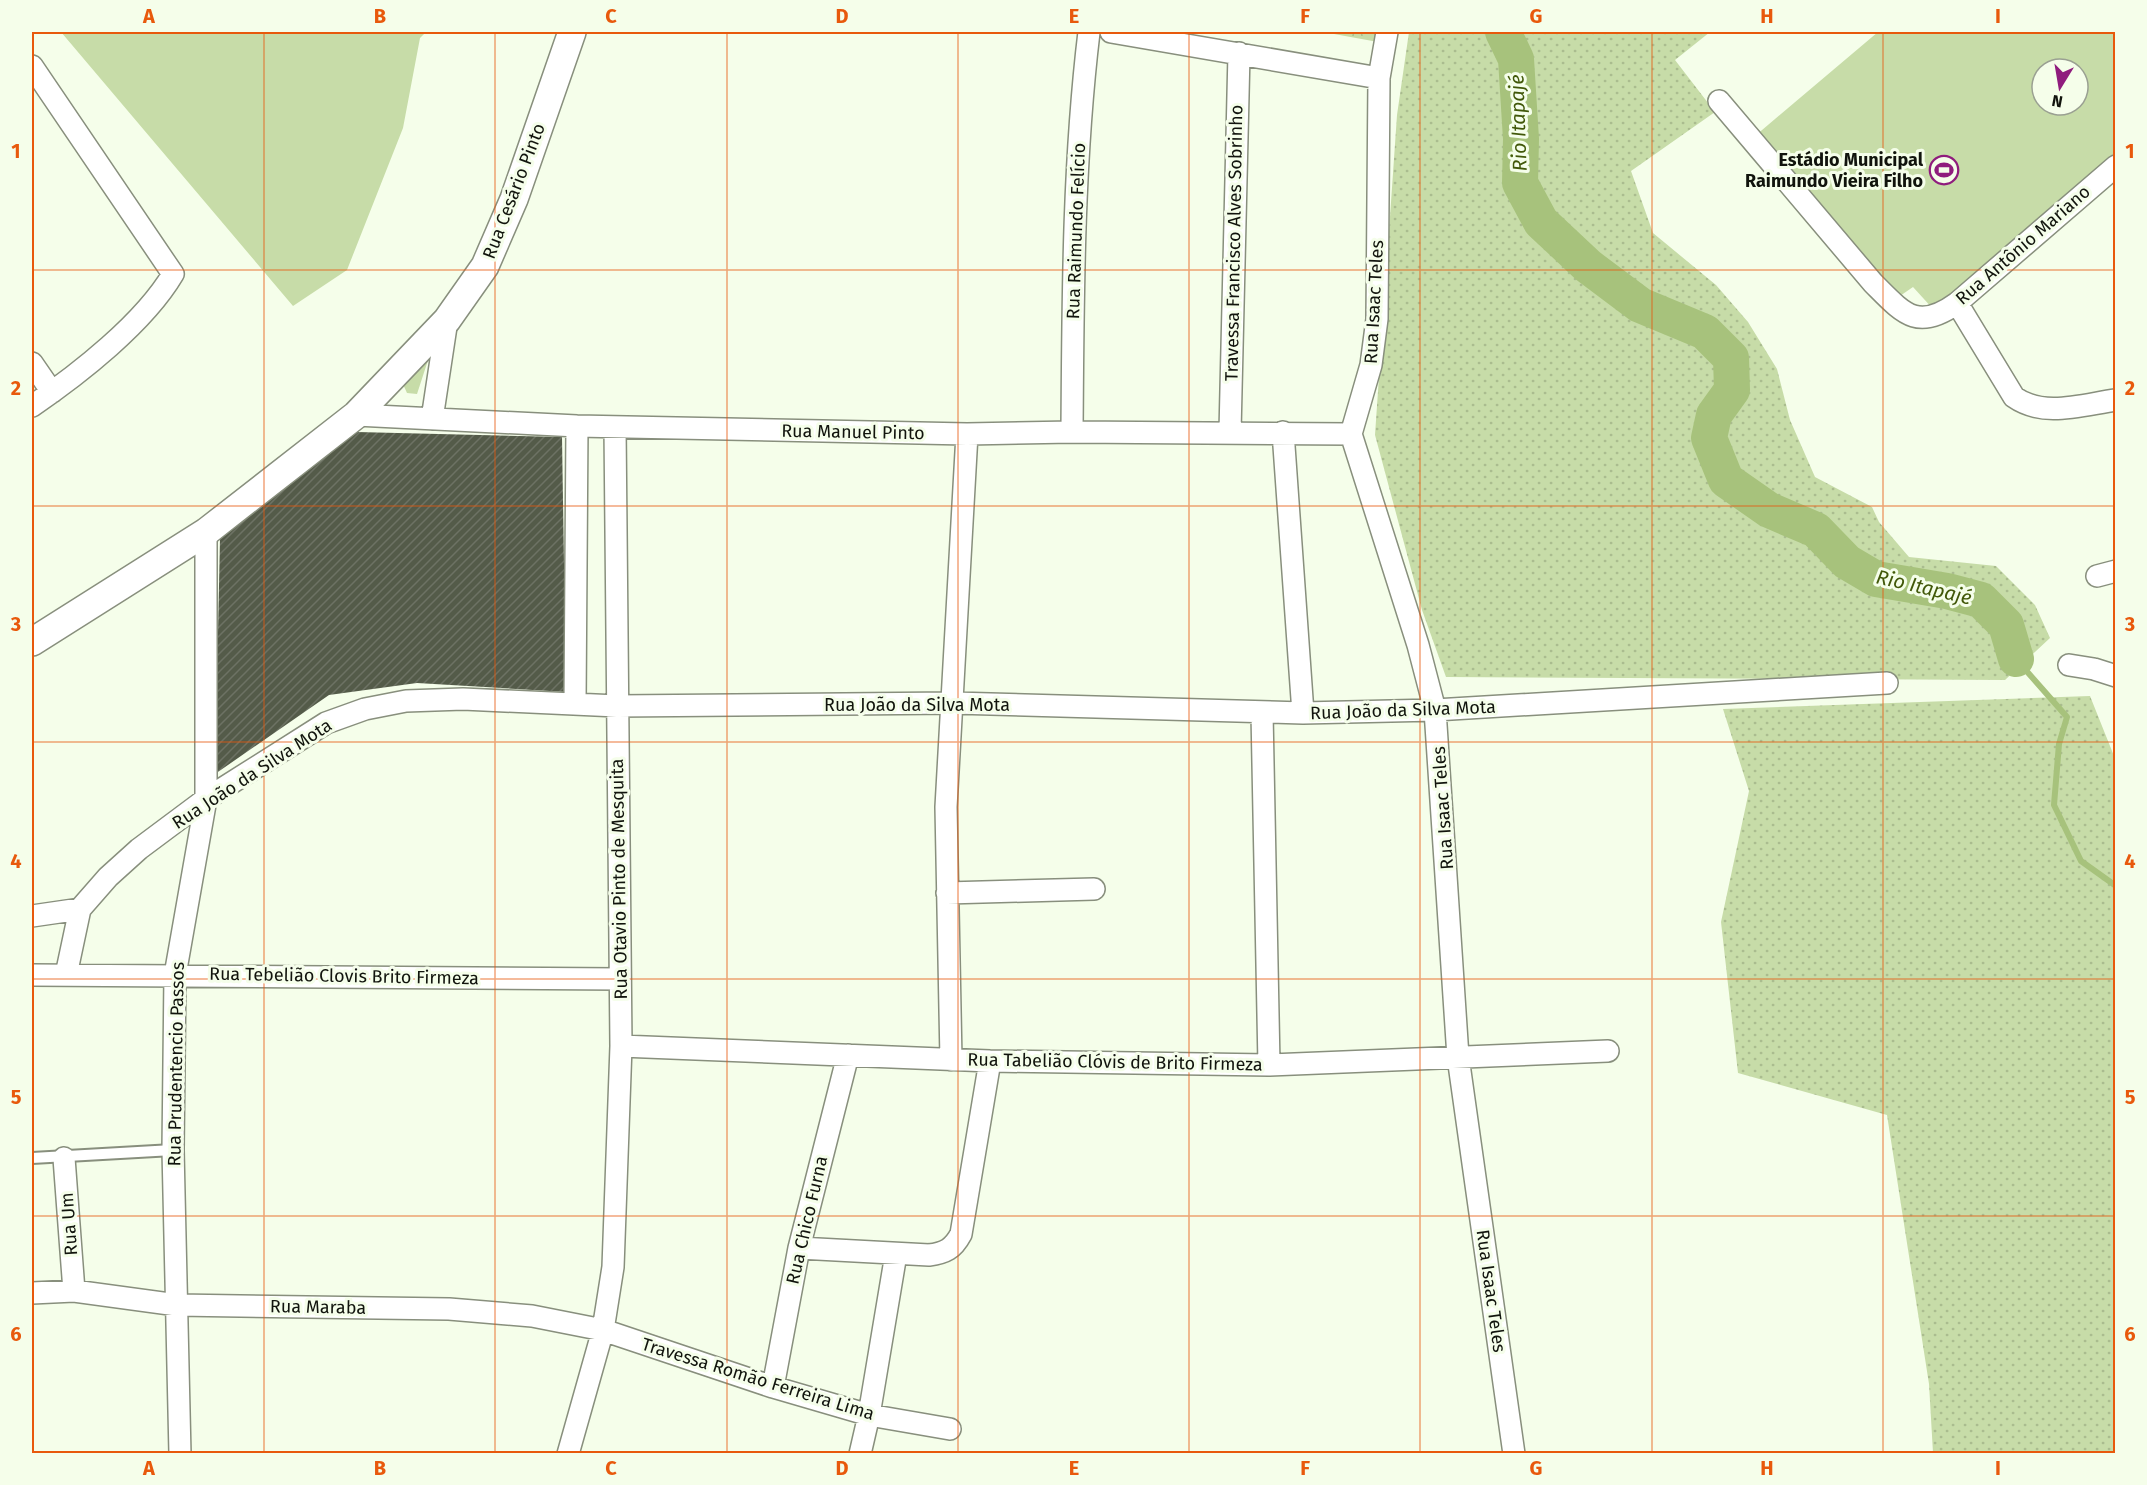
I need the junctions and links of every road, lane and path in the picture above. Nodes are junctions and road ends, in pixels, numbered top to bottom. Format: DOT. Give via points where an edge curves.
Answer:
graph roads {
  1 [pos="572,32"];
  2 [pos="1089,32"];
  3 [pos="1111,32"];
  4 [pos="1387,32"];
  5 [pos="1239,53"];
  6 [pos="32,66"];
  7 [pos="1379,78"];
  8 [pos="1719,101"];
  9 [pos="2115,166"];
  10 [pos="1957,303"];
  11 [pos="447,320"];
  12 [pos="32,363"];
  13 [pos="52,392"];
  14 [pos="2115,400"];
  15 [pos="32,406"];
  16 [pos="356,415"];
  17 [pos="432,419"];
  18 [pos="577,426"];
  19 [pos="615,427"];
  20 [pos="1072,432"];
  21 [pos="1230,432"];
  22 [pos="1283,432"];
  23 [pos="1351,434"];
  24 [pos="967,435"];
  25 [pos="206,532"];
  26 [pos="32,642"];
  27 [pos="2069,665"];
  28 [pos="2115,676"];
  29 [pos="1887,683"];
  30 [pos="954,703"];
  31 [pos="575,704"];
  32 [pos="617,706"];
  33 [pos="1436,710"];
  34 [pos="1262,713"];
  35 [pos="1303,713"];
  36 [pos="206,799"];
  37 [pos="1094,889"];
  38 [pos="947,893"];
  39 [pos="80,909"];
  40 [pos="32,916"];
  41 [pos="32,975"];
  42 [pos="66,975"];
  43 [pos="175,975"];
  44 [pos="620,979"];
  45 [pos="621,1046"];
  46 [pos="1608,1051"];
  47 [pos="848,1055"];
  48 [pos="1458,1057"];
  49 [pos="951,1060"];
  50 [pos="990,1061"];
  51 [pos="1269,1065"];
  52 [pos="173,1150"];
  53 [pos="32,1158"];
  54 [pos="64,1158"];
  55 [pos="799,1248"];
  56 [pos="896,1254"];
  57 [pos="74,1292"];
  58 [pos="32,1293"];
  59 [pos="177,1305"];
  60 [pos="603,1330"];
  61 [pos="773,1387"];
  62 [pos="869,1415"];
  63 [pos="950,1429"];
  64 [pos="180,1454"];
  65 [pos="568,1454"];
  66 [pos="860,1454"];
  67 [pos="1514,1454"];
  1 -- 11 [label="street, Rua Cesário Pinto" via="485,266"];
  2 -- 20 [label="street, Rua Raimundo Felício" via="1074,209"];
  3 -- 5 [label="street"];
  4 -- 7 [label="street, Rua Isaac Teles"];
  5 -- 7 [label="street"];
  5 -- 21 [label="street, Travessa Francisco Alves Sobrinho"];
  6 -- 13 [label="street" via="173,274 131,324"];
  7 -- 23 [label="street, Rua Isaac Teles" via="1377,319 1371,365"];
  8 -- 10 [label="street, Rua Antônio Mariano" via="1873,283 1903,309 1916,318 1928,319"];
  9 -- 10 [label="street, Rua Antônio Mariano"];
  10 -- 14 [label="street" via="2014,397 2027,406 2052,409"];
  11 -- 16 [label="street, Rua Cesário Pinto"];
  11 -- 17 [label="street"];
  12 -- 13 [label="street"];
  13 -- 15 [label="street"];
  16 -- 17 [label="street, Rua Manuel Pinto"];
  16 -- 25 [label="street, Rua Cesário Pinto"];
  17 -- 18 [label="street, Rua Manuel Pinto"];
  18 -- 19 [label="street, Rua Manuel Pinto"];
  18 -- 31 [label="street"];
  19 -- 24 [label="street, Rua Manuel Pinto"];
  19 -- 32 [label="street, Rua Otavio Pinto de Mesquita"];
  20 -- 21 [label="street, Rua Manuel Pinto"];
  20 -- 24 [label="street, Rua Manuel Pinto"];
  21 -- 22 [label="street, Rua Manuel Pinto"];
  22 -- 23 [label="street, Rua Manuel Pinto"];
  22 -- 35 [label="street"];
  23 -- 33 [label="street, Rua Isaac Teles"];
  24 -- 30 [label="street"];
  25 -- 26 [label="street, Rua Cesário Pinto"];
  25 -- 36 [label="street, Rua Prudentencio Passos"];
  27 -- 28 [label="street"];
  29 -- 33 [label="street, Rua João da Silva Mota"];
  30 -- 32 [label="street, Rua João da Silva Mota"];
  30 -- 34 [label="street, Rua João da Silva Mota"];
  30 -- 38 [label="street" via="946,807"];
  31 -- 32 [label="street, Rua João da Silva Mota"];
  31 -- 36 [label="street, Rua João da Silva Mota" via="406,700 365,709 326,723"];
  32 -- 44 [label="street, Rua Otavio Pinto de Mesquita"];
  33 -- 35 [label="street, Rua João da Silva Mota"];
  33 -- 48 [label="street, Rua Isaac Teles"];
  34 -- 35 [label="street, Rua João da Silva Mota"];
  34 -- 51 [label="street"];
  36 -- 39 [label="street, Rua João da Silva Mota" via="139,849"];
  36 -- 43 [label="street, Rua Prudentencio Passos"];
  37 -- 38 [label="street"];
  38 -- 49 [label="street"];
  39 -- 40 [label="street"];
  39 -- 42 [label="street, Rua João da Silva Mota"];
  41 -- 42 [label="street, Rua Tebelião Clovis Brito Firmeza"];
  42 -- 43 [label="street, Rua Tebelião Clovis Brito Firmeza"];
  43 -- 44 [label="street, Rua Tebelião Clovis Brito Firmeza"];
  43 -- 52 [label="street, Rua Prudentencio Passos"];
  44 -- 45 [label="street, Rua Otavio Pinto de Mesquita"];
  45 -- 47 [label="street, Rua Tabelião Clóvis de Brito Firmeza"];
  45 -- 60 [label="street, Rua Otavio Pinto de Mesquita" via="613,1267"];
  46 -- 48 [label="street, Rua Tabelião Clóvis de Brito Firmeza"];
  47 -- 49 [label="street, Rua Tabelião Clóvis de Brito Firmeza"];
  47 -- 55 [label="street, Rua Chico Furna"];
  48 -- 51 [label="street, Rua Tabelião Clóvis de Brito Firmeza"];
  48 -- 67 [label="street, Rua Isaac Teles"];
  49 -- 50 [label="street, Rua Tabelião Clóvis de Brito Firmeza"];
  50 -- 51 [label="street, Rua Tabelião Clóvis de Brito Firmeza"];
  50 -- 56 [label="street" via="961,1234 944,1253"];
  52 -- 54 [label="lane"];
  52 -- 59 [label="street, Rua Prudentencio Passos"];
  53 -- 54 [label="lane"];
  54 -- 57 [label="street, Rua Um"];
  55 -- 56 [label="street"];
  55 -- 61 [label="street, Rua Chico Furna"];
  56 -- 62 [label="street"];
  57 -- 58 [label="street, Rua Maraba"];
  57 -- 59 [label="street, Rua Maraba"];
  59 -- 60 [label="street, Rua Maraba" via="449,1309 532,1316"];
  59 -- 64 [label="street, Rua Prudentencio Passos"];
  60 -- 61 [label="street, Travessa Romão Ferreira Lima"];
  60 -- 65 [label="street, Rua Otavio Pinto de Mesquita"];
  61 -- 62 [label="street, Travessa Romão Ferreira Lima"];
  62 -- 63 [label="street, Travessa Romão Ferreira Lima"];
  62 -- 66 [label="street"];
}
